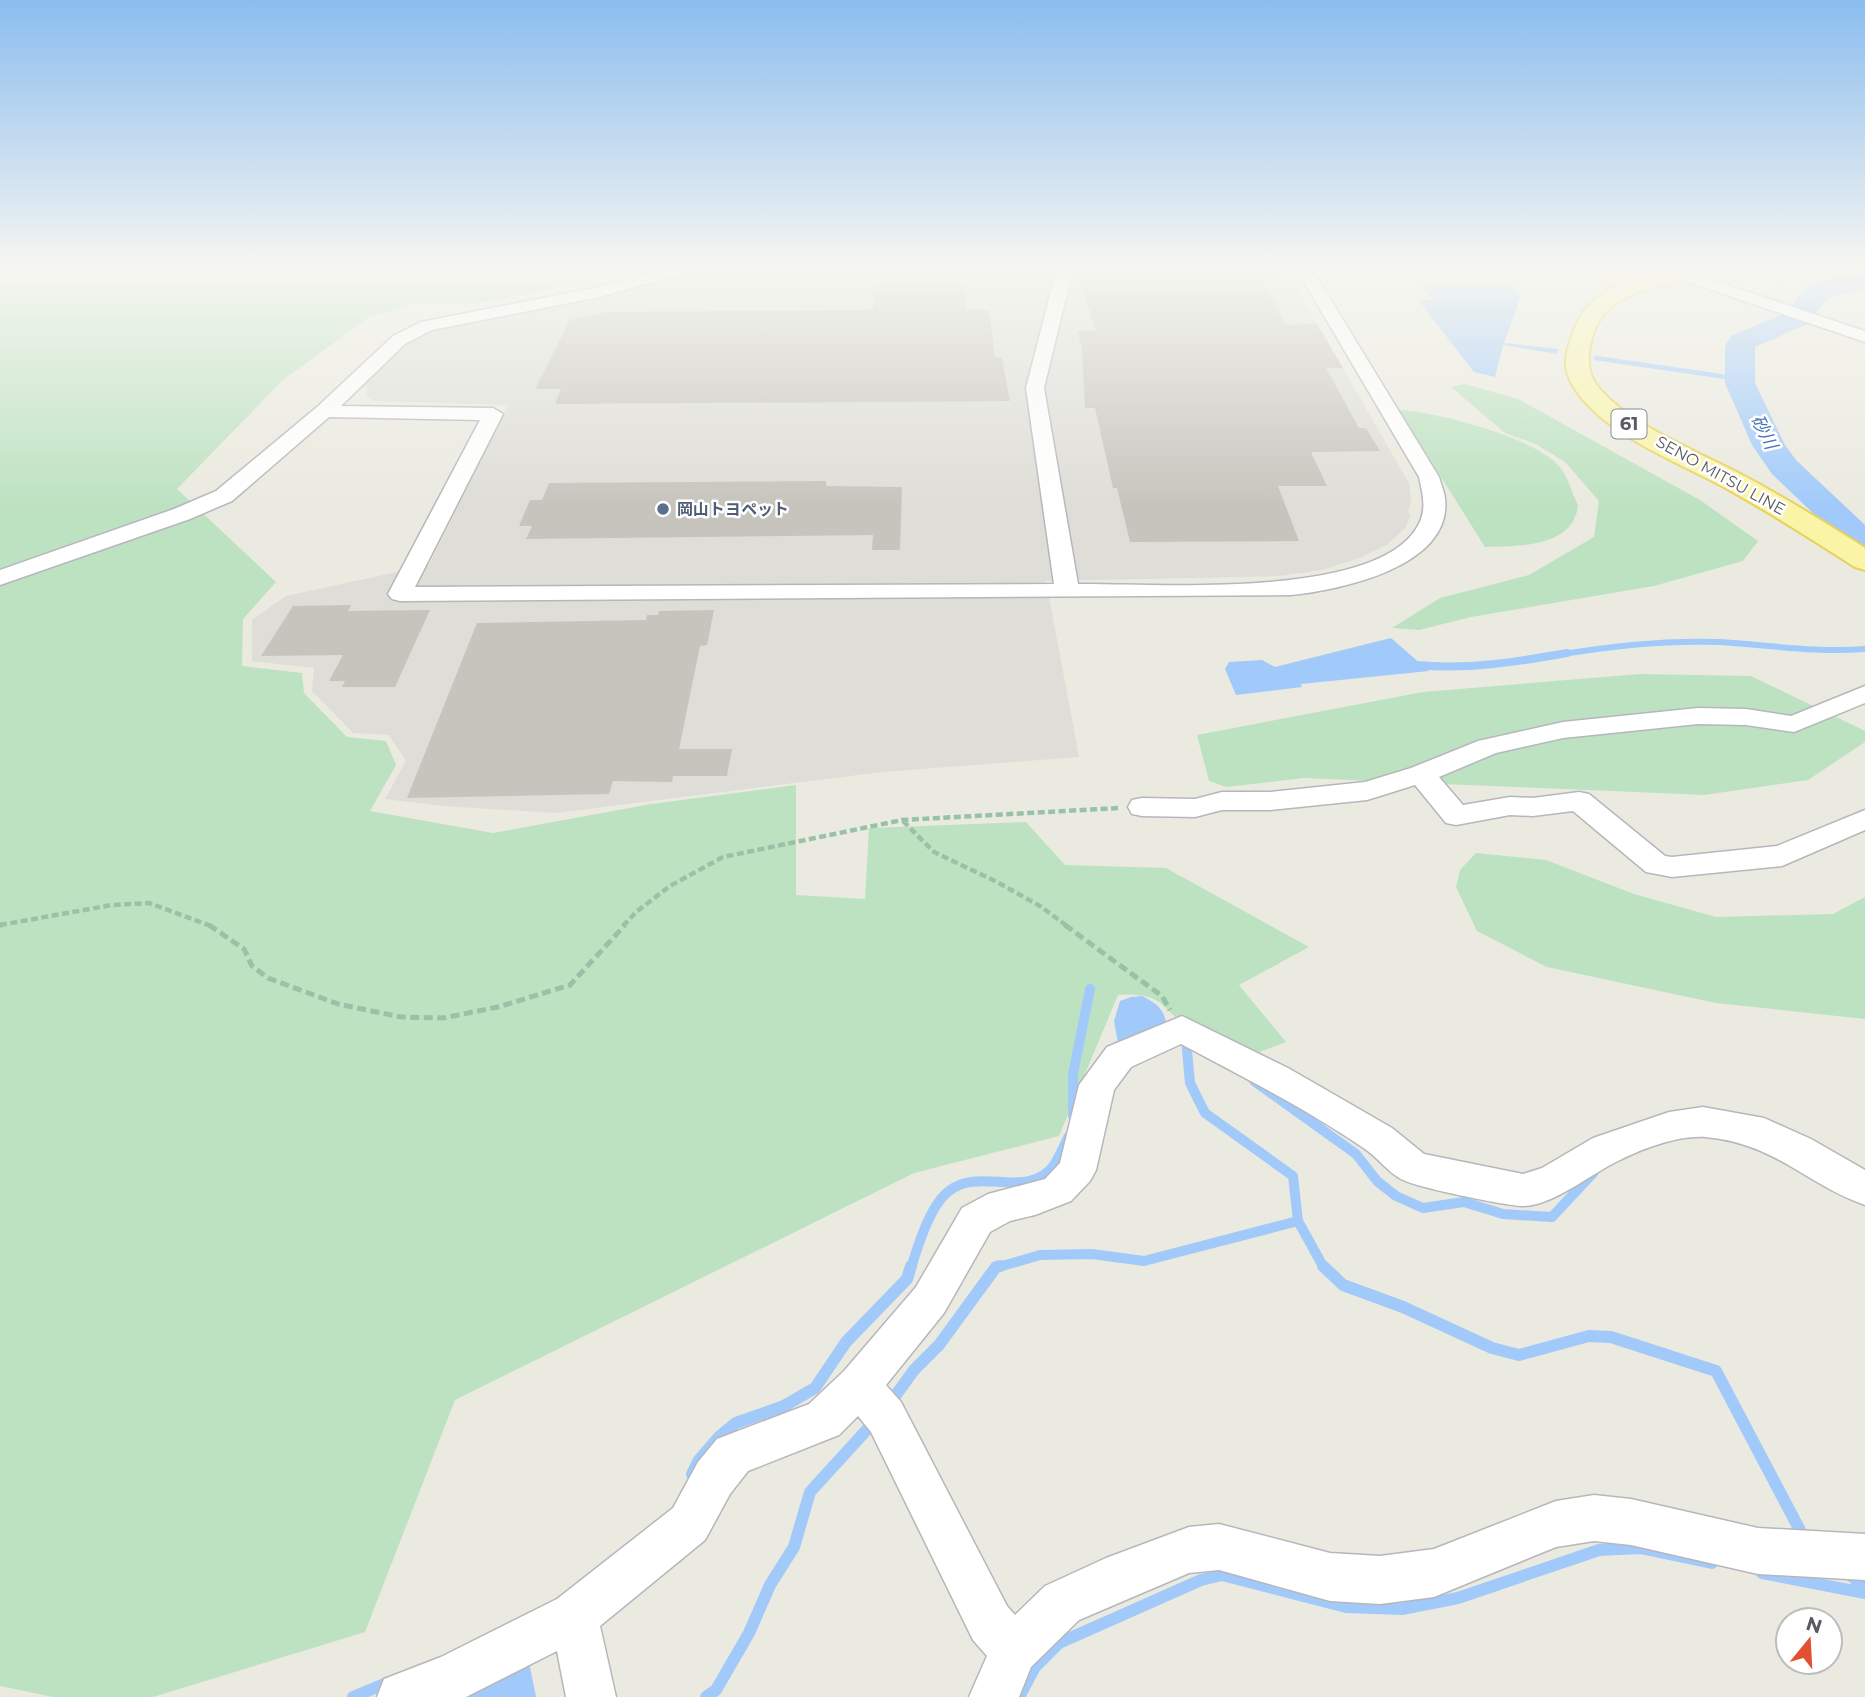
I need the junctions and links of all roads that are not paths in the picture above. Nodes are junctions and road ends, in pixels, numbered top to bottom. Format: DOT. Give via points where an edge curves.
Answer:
graph roads {
  1 [pos="391,347"];
  2 [pos="1045,347"];
  3 [pos="1351,347"];
  4 [pos="1579,347"];
  5 [pos="324,411"];
  6 [pos="1865,561"];
  7 [pos="0,578"];
  8 [pos="1067,590"];
  9 [pos="1865,694"];
  10 [pos="1421,774"];
  11 [pos="1142,807"];
  12 [pos="1865,819"];
  13 [pos="1865,1189"];
  14 [pos="859,1385"];
  15 [pos="1837,1554"];
  16 [pos="574,1616"];
  17 [pos="1014,1650"];
  18 [pos="402,1697"];
  19 [pos="591,1697"];
  20 [pos="994,1697"];
  1 -- 5 [label="street"];
  2 -- 8 [label="street" via="1035,388 1036,406"];
  3 -- 8 [label="street" via="1429,477 1436,502 1431,526 1402,555 1372,570 1310,586"];
  4 -- 6 [label="main road, SENO MITSU LINE / 61" via="1577,370 1586,388 1605,407"];
  5 -- 7 [label="street" via="208,505"];
  5 -- 8 [label="street" via="493,414 400,594"];
  9 -- 10 [label="street" via="1794,724 1698,716 1563,730 1488,747"];
  10 -- 11 [label="street" via="1367,791 1222,801 1195,808"];
  10 -- 12 [label="street" via="1456,816 1579,801 1657,865 1672,867 1782,856"];
  13 -- 14 [label="street" via="1751,1129 1703,1122 1669,1127 1605,1149 1553,1181 1523,1190 1414,1168 1368,1132 1276,1078 1177,1031 1119,1057 1097,1085 1077,1170 1058,1190 1002,1206 976,1220 930,1300"];
  14 -- 16 [label="street" via="824,1420 733,1455 714,1478 689,1524"];
  14 -- 17 [label="street" via="886,1417 990,1623"];
  15 -- 17 [label="street" via="1758,1551 1594,1518 1556,1524 1434,1573 1380,1580 1329,1577 1219,1547 1189,1550 1062,1603"];
  16 -- 18 [label="street" via="454,1677"];
  16 -- 19 [label="street"];
  17 -- 20 [label="street"];
}
